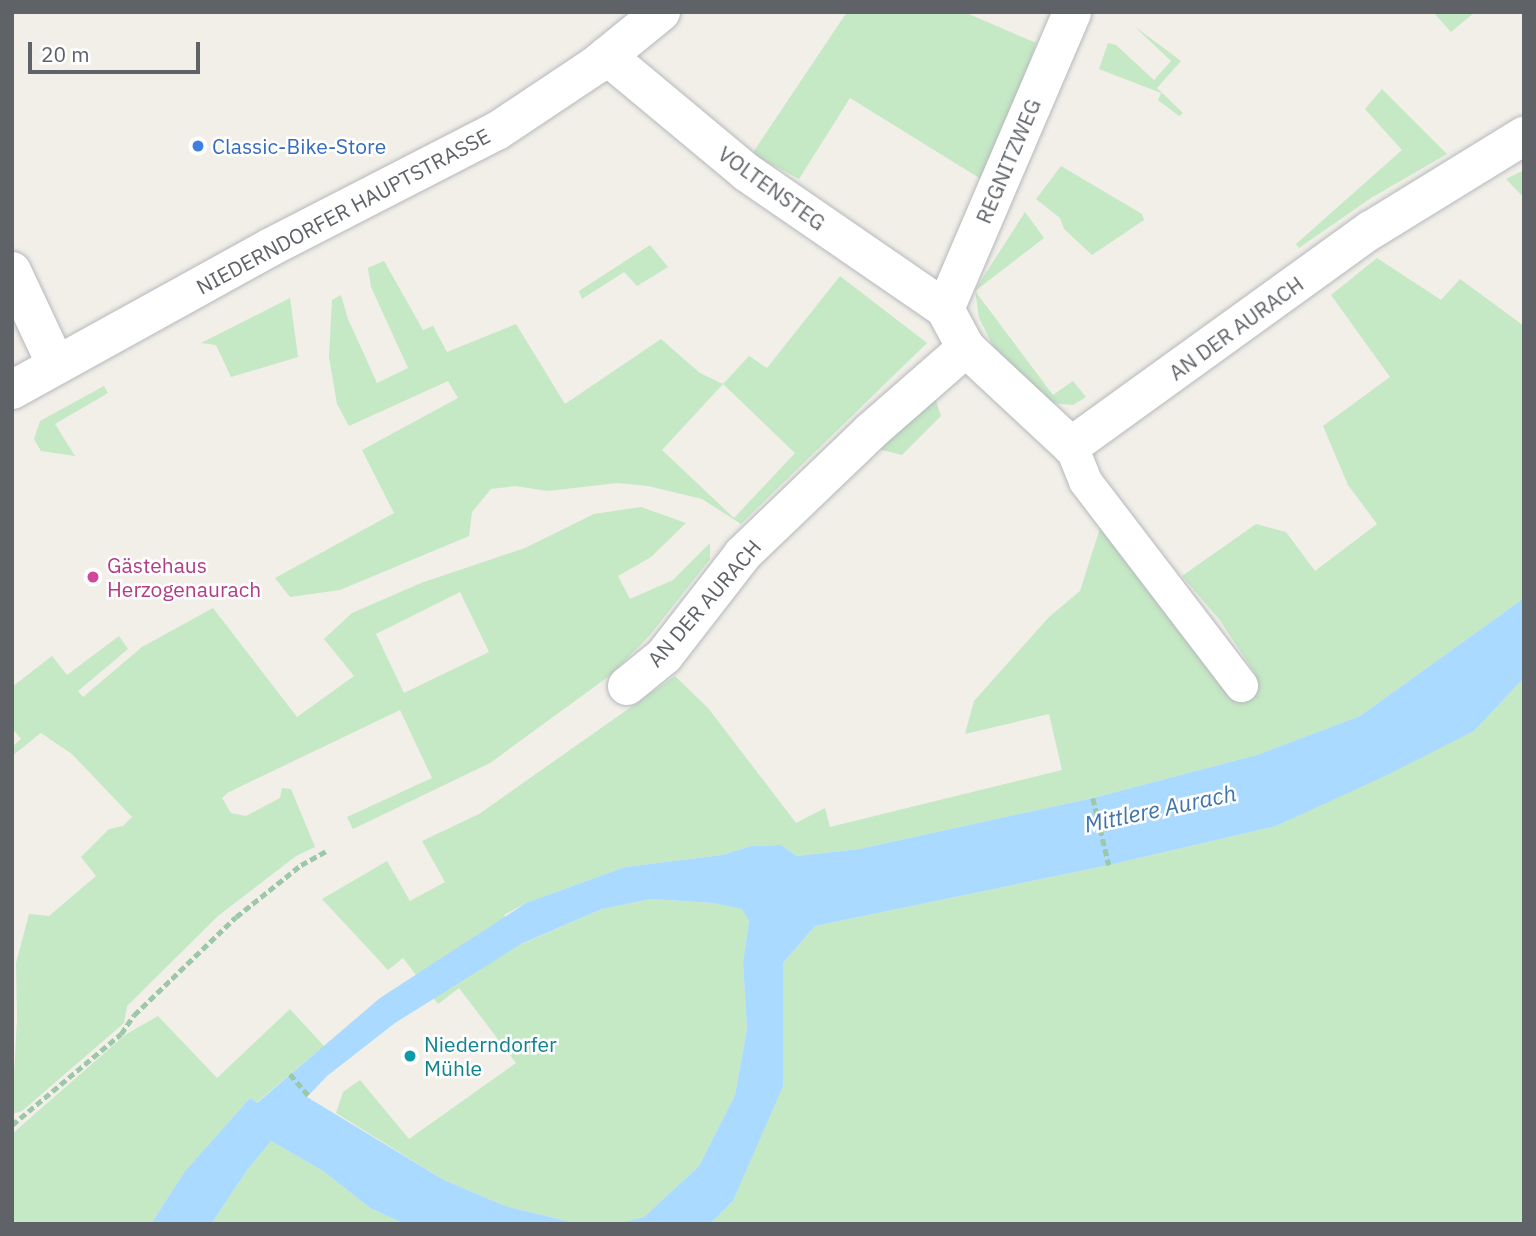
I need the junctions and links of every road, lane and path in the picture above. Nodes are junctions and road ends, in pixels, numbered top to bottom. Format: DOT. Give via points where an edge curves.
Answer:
graph roads {
  1 [pos="661,12"];
  2 [pos="1072,12"];
  3 [pos="607,57"];
  4 [pos="1524,136"];
  5 [pos="13,274"];
  6 [pos="945,309"];
  7 [pos="966,348"];
  8 [pos="56,365"];
  9 [pos="12,390"];
  10 [pos="1071,446"];
  11 [pos="1241,685"];
  12 [pos="627,686"];
  13 [pos="1093,798"];
  14 [pos="326,851"];
  15 [pos="1108,865"];
  16 [pos="290,1074"];
  17 [pos="308,1095"];
  18 [pos="12,1125"];
  1 -- 3 [label="street, NIEDERNDORFER HAUPTSTRASSE"];
  2 -- 6 [label="street, REGNITZWEG"];
  3 -- 6 [label="street, VOLTENSTEG" via="746,172"];
  3 -- 8 [label="street, NIEDERNDORFER HAUPTSTRASSE" via="497,131"];
  4 -- 10 [label="street, AN DER AURACH" via="1371,230"];
  5 -- 8 [label="street"];
  6 -- 7 [label="street"];
  7 -- 10 [label="street"];
  7 -- 12 [label="street, AN DER AURACH" via="743,554 664,656"];
  8 -- 9 [label="street, NIEDERNDORFER HAUPTSTRASSE"];
  10 -- 11 [label="lane" via="1084,481"];
  13 -- 15 [label="path"];
  14 -- 18 [label="path" via="236,917 134,1015 121,1034"];
  16 -- 17 [label="path"];
}
